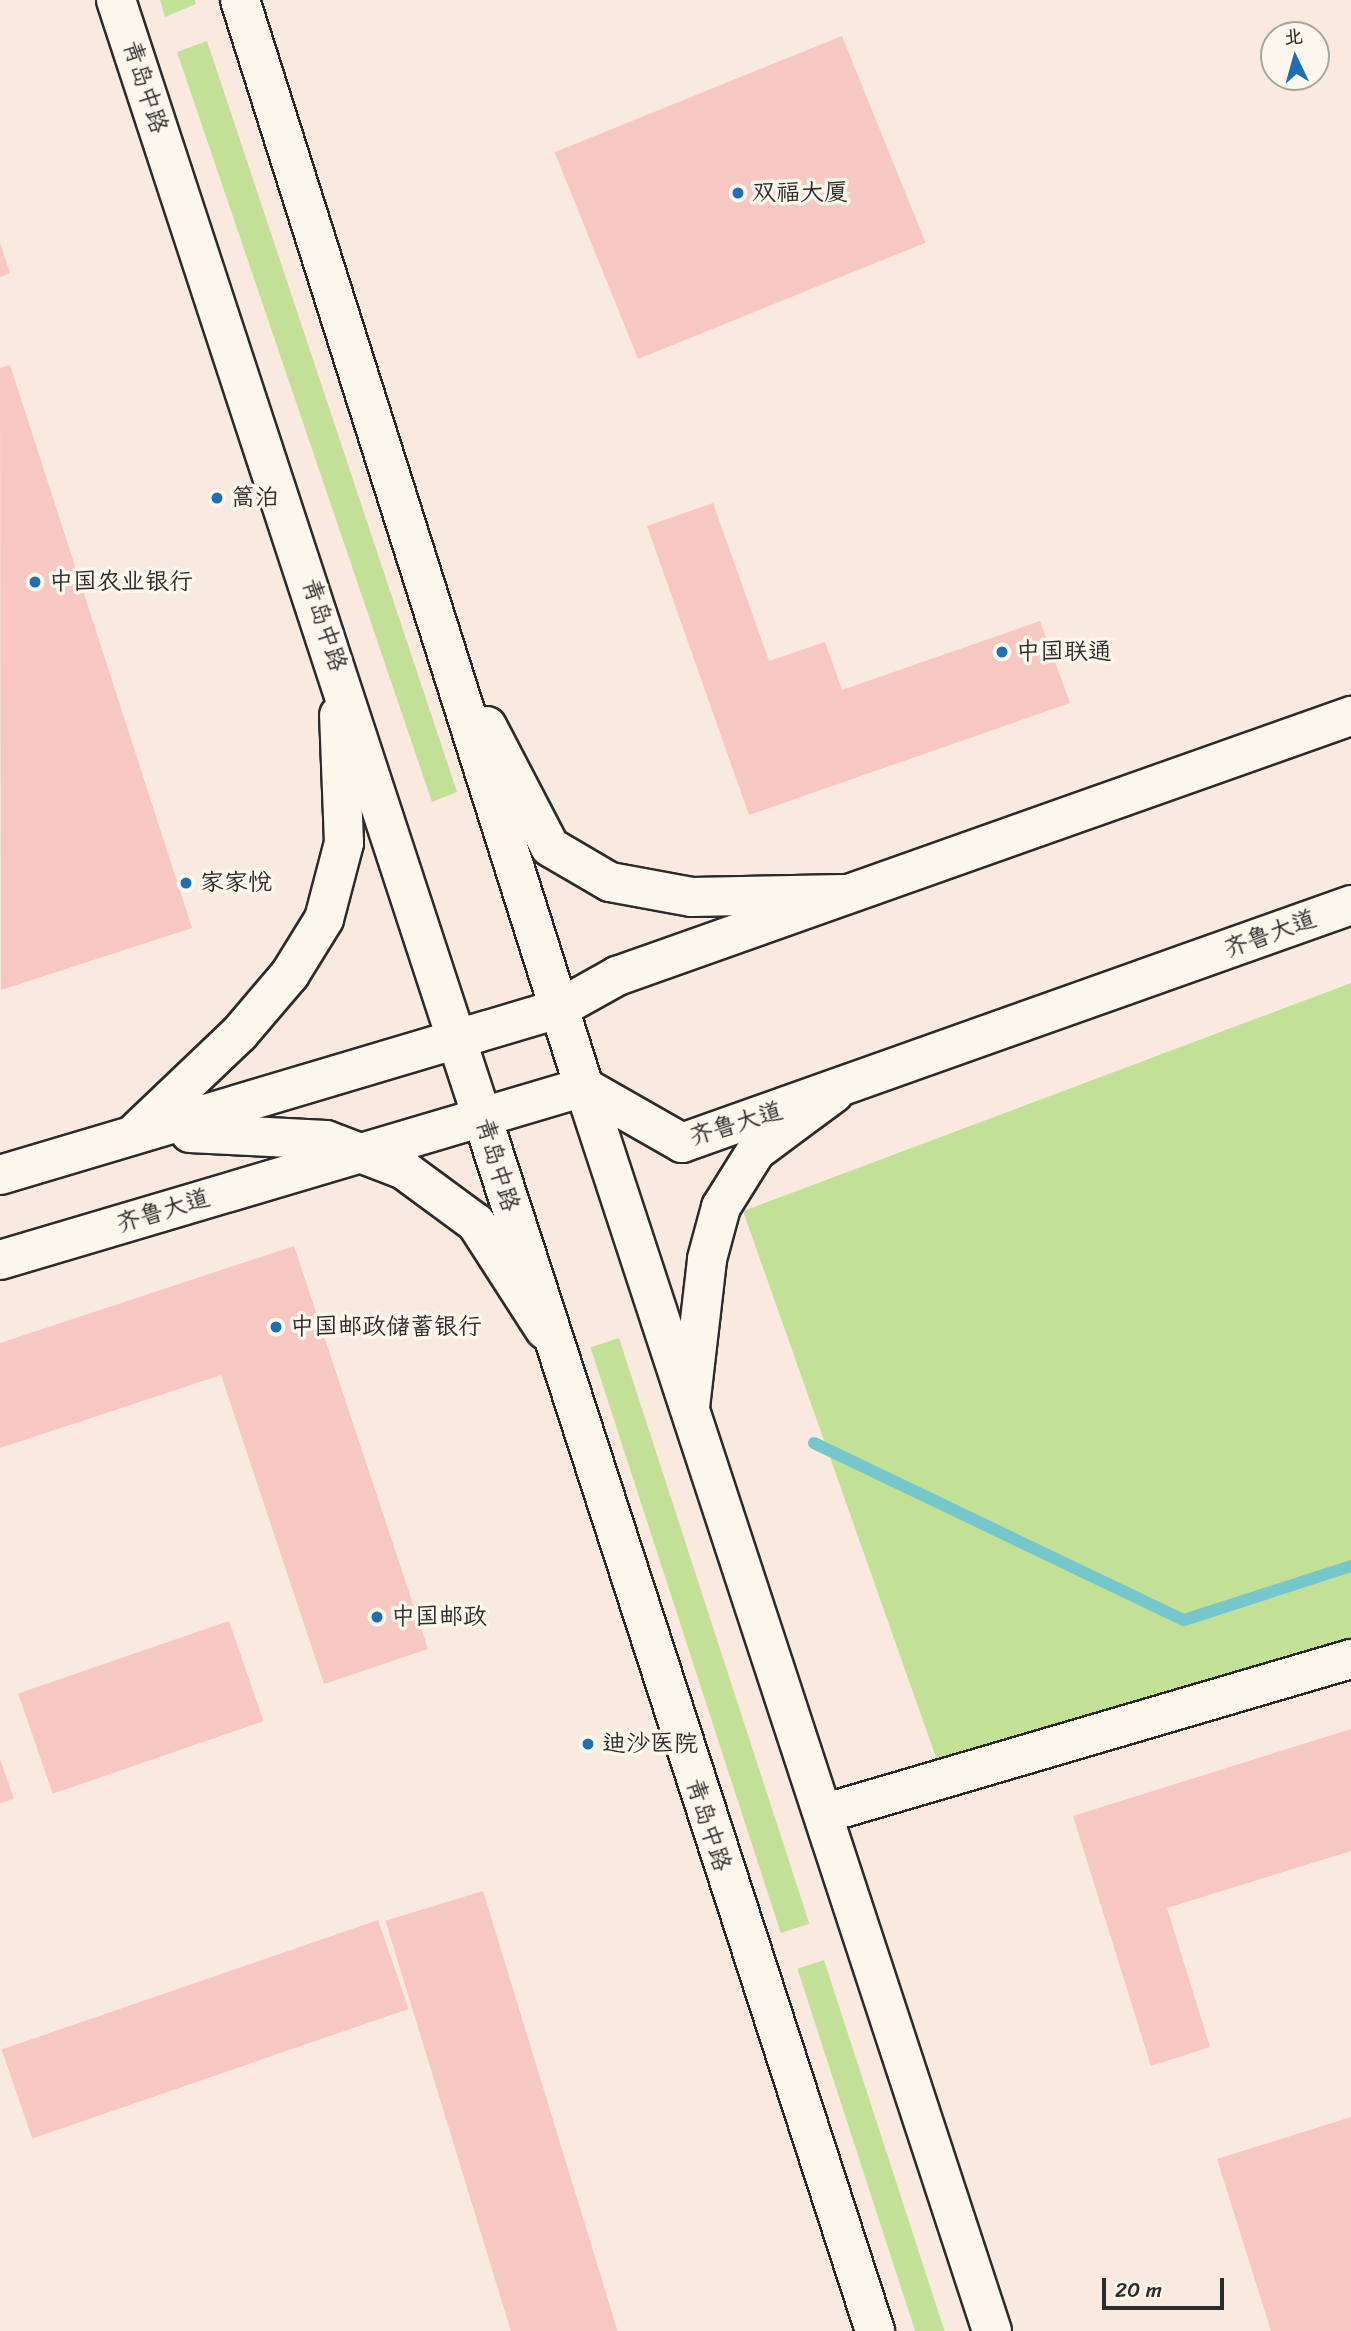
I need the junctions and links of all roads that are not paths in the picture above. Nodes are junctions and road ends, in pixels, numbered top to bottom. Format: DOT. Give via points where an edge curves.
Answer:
graph roads {
  1 [pos="116,0"];
  2 [pos="240,0"];
  3 [pos="439,635"];
  4 [pos="338,666"];
  5 [pos="1351,716"];
  6 [pos="862,893"];
  7 [pos="1351,905"];
  8 [pos="558,1009"];
  9 [pos="458,1039"];
  10 [pos="584,1087"];
  11 [pos="835,1092"];
  12 [pos="482,1117"];
  13 [pos="132,1136"];
  14 [pos="360,1153"];
  15 [pos="0,1175"];
  16 [pos="0,1260"];
  17 [pos="549,1336"];
  18 [pos="690,1406"];
  19 [pos="1351,1659"];
  20 [pos="827,1814"];
  21 [pos="875,2331"];
  22 [pos="992,2331"];
  1 -- 4 [label="main road, 青岛中路"];
  2 -- 3 [label="main road"];
  3 -- 6 [label="main road" via="550,847 610,882 692,897"];
  3 -- 8 [label="main road"];
  4 -- 9 [label="main road, 青岛中路"];
  4 -- 13 [label="main road" via="344,843 324,919 290,974 239,1034"];
  5 -- 6 [label="main road"];
  6 -- 8 [label="main road" via="617,976"];
  7 -- 11 [label="main road, 齐鲁大道"];
  8 -- 9 [label="main road"];
  8 -- 10 [label="main road"];
  9 -- 12 [label="main road, 青岛中路"];
  9 -- 13 [label="main road"];
  10 -- 11 [label="main road, 齐鲁大道" via="682,1143"];
  10 -- 12 [label="main road, 齐鲁大道"];
  10 -- 18 [label="main road"];
  11 -- 18 [label="main road" via="756,1151 721,1207 707,1259"];
  12 -- 14 [label="main road, 齐鲁大道"];
  12 -- 17 [label="main road, 青岛中路"];
  13 -- 14 [label="main road" via="228,1130 326,1140"];
  13 -- 15 [label="main road"];
  14 -- 16 [label="main road, 齐鲁大道"];
  14 -- 17 [label="main road" via="404,1170 476,1223"];
  17 -- 21 [label="main road, 青岛中路"];
  18 -- 20 [label="main road"];
  19 -- 20 [label="main road"];
  20 -- 22 [label="main road"];
}
